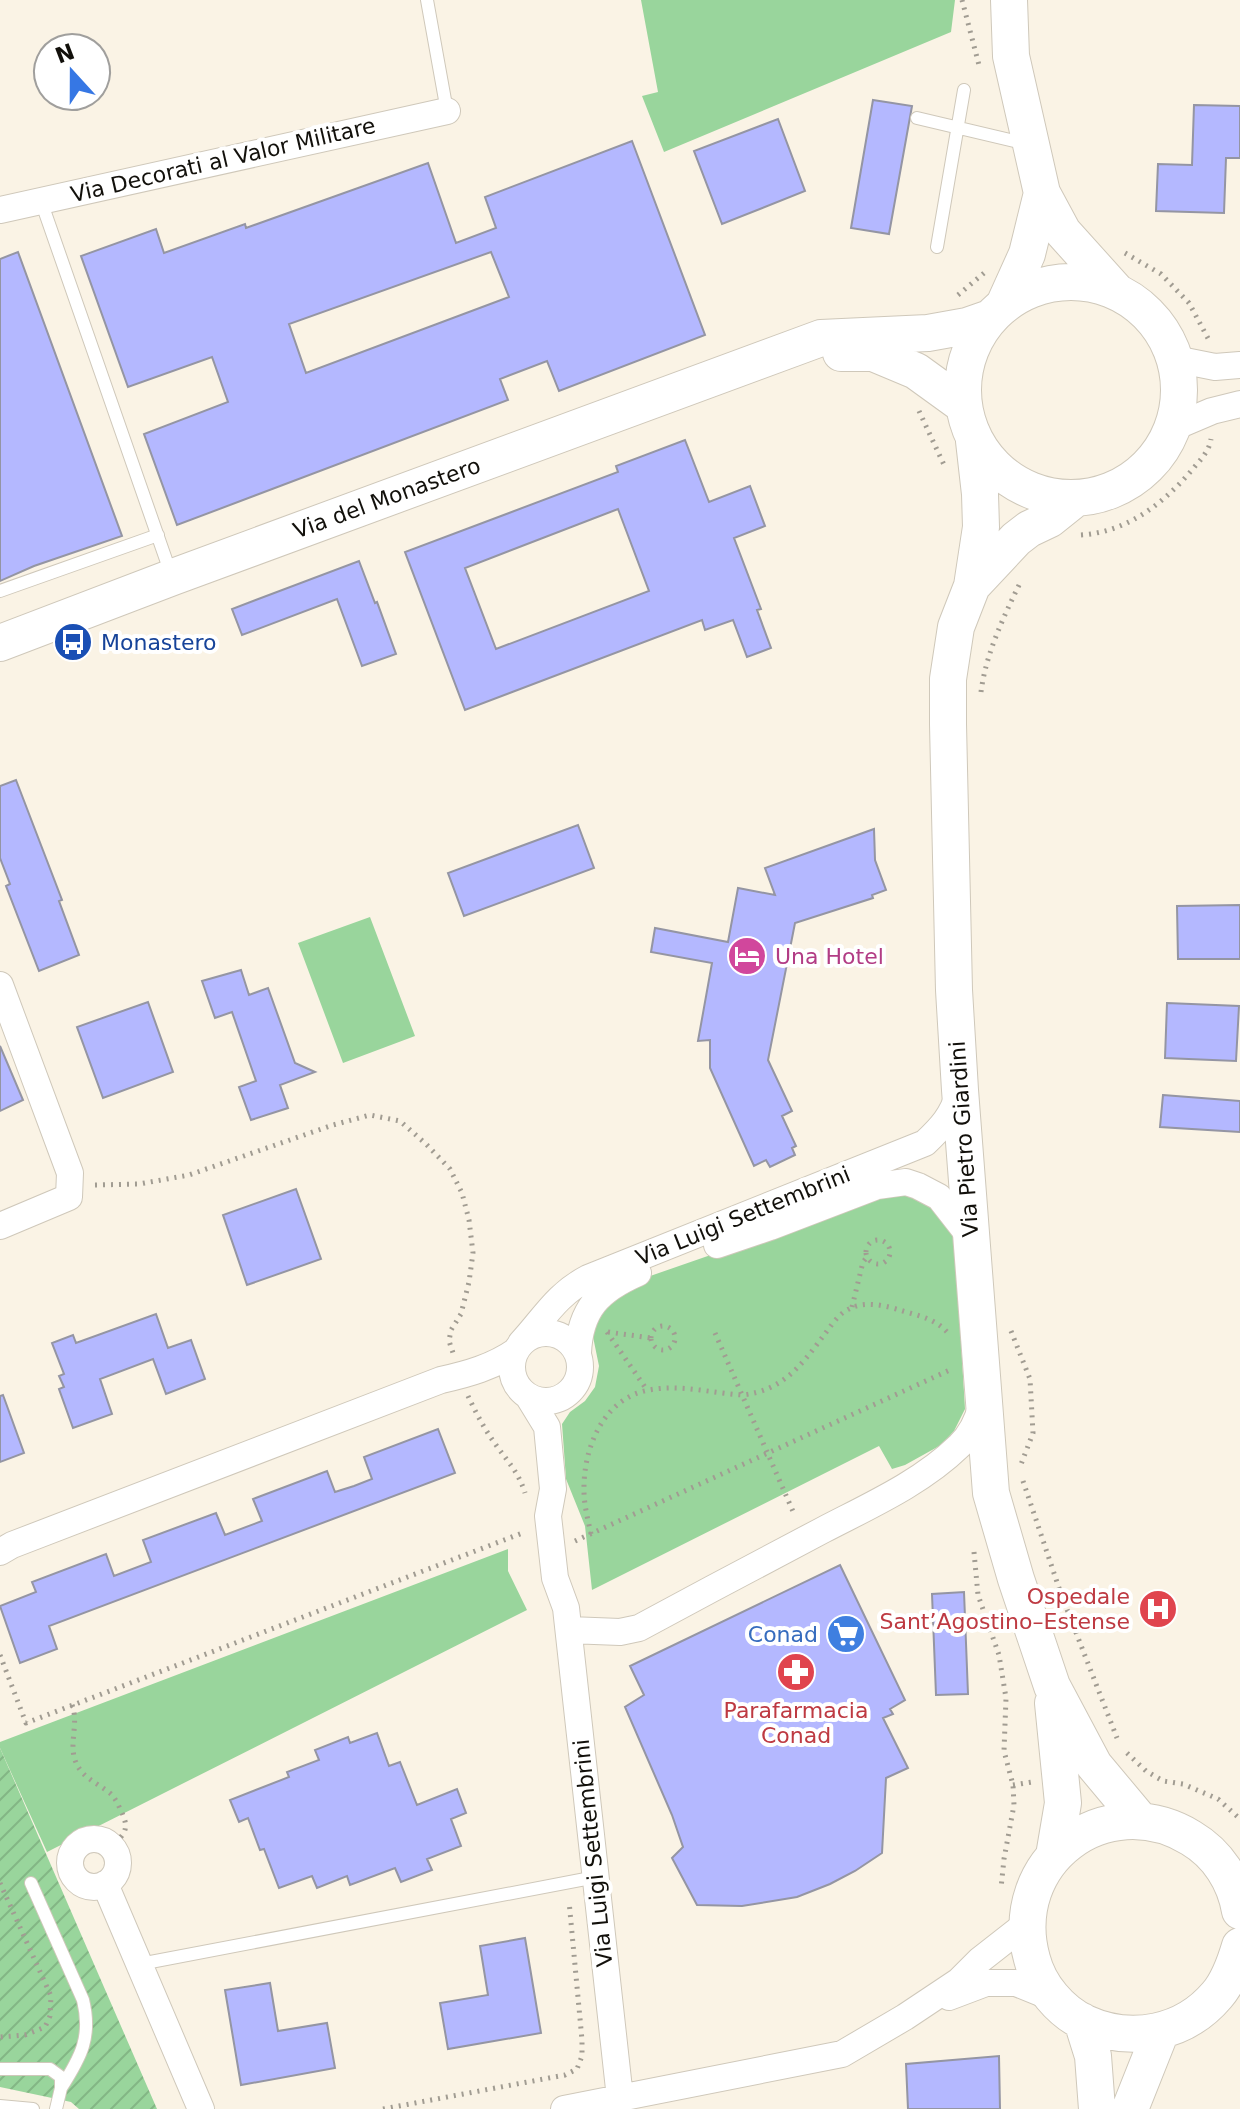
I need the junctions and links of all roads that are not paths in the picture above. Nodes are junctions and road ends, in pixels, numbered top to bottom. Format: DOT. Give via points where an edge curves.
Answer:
graph roads {
  1 [pos="427,0"];
  2 [pos="1009,0"];
  3 [pos="964,90"];
  4 [pos="447,111"];
  5 [pos="917,118"];
  6 [pos="957,128"];
  7 [pos="1031,145"];
  8 [pos="1042,193"];
  9 [pos="41,201"];
  10 [pos="0,210"];
  11 [pos="937,247"];
  12 [pos="1117,292"];
  13 [pos="997,311"];
  14 [pos="776,355"];
  15 [pos="1175,359"];
  16 [pos="1227,366"];
  17 [pos="1240,404"];
  18 [pos="963,405"];
  19 [pos="1172,428"];
  20 [pos="974,441"];
  21 [pos="1075,499"];
  22 [pos="158,535"];
  23 [pos="173,577"];
  24 [pos="972,586"];
  25 [pos="0,591"];
  26 [pos="0,643"];
  27 [pos="0,985"];
  28 [pos="960,1090"];
  29 [pos="0,1226"];
  30 [pos="972,1238"];
  31 [pos="518,1347"];
  32 [pos="578,1353"];
  33 [pos="464,1375"];
  34 [pos="524,1393"];
  35 [pos="564,1396"];
  36 [pos="984,1397"];
  37 [pos="547,1427"];
  38 [pos="553,1489"];
  39 [pos="4,1548"];
  40 [pos="568,1619"];
  41 [pos="1052,1686"];
  42 [pos="1140,1820"];
  43 [pos="1054,1856"];
  44 [pos="596,1877"];
  45 [pos="31,1883"];
  46 [pos="105,1884"];
  47 [pos="1240,1911"];
  48 [pos="1026,1924"];
  49 [pos="1240,1946"];
  50 [pos="140,1964"];
  51 [pos="1053,1998"];
  52 [pos="905,2017"];
  53 [pos="1082,2021"];
  54 [pos="1161,2031"];
  55 [pos="0,2069"];
  56 [pos="61,2088"];
  57 [pos="620,2098"];
  58 [pos="0,2106"];
  59 [pos="33,2109"];
  60 [pos="56,2109"];
  61 [pos="201,2109"];
  62 [pos="564,2109"];
  63 [pos="1097,2109"];
  64 [pos="1130,2109"];
  1 -- 4 [label="lane"];
  2 -- 7 [label="main road, Via Pietro Giardini" via="1011,56"];
  3 -- 6 [label="lane"];
  4 -- 9 [label="street, Via Decorati al Valor Militare"];
  5 -- 6 [label="lane"];
  6 -- 7 [label="lane"];
  6 -- 11 [label="lane"];
  7 -- 8 [label="main road, Via Pietro Giardini"];
  8 -- 12 [label="main road, Via Pietro Giardini" via="1063,232"];
  8 -- 13 [label="main road, Via Pietro Giardini" via="1027,254"];
  9 -- 10 [label="street, Via Decorati al Valor Militare"];
  9 -- 22 [label="lane"];
  12 -- 13 [label="main road, Via Pietro Giardini" via="1098,285 1059,283 1030,290"];
  12 -- 15 [label="main road, Via Pietro Giardini" via="1157,324"];
  13 -- 14 [label="main road, Via del Monastero" via="967,326 821,338"];
  13 -- 18 [label="main road, Via Pietro Giardini" via="970,349"];
  14 -- 18 [label="main road, Via del Monastero" via="873,353 916,371"];
  14 -- 23 [label="main road, Via del Monastero"];
  15 -- 16 [label="street"];
  15 -- 19 [label="main road, Via Pietro Giardini" via="1179,401"];
  17 -- 19 [label="street"];
  18 -- 20 [label="main road, Via Pietro Giardini"];
  19 -- 21 [label="main road, Via Pietro Giardini" via="1157,456 1134,478 1106,493"];
  20 -- 21 [label="main road, Via Pietro Giardini" via="1016,484"];
  20 -- 24 [label="main road, Via Pietro Giardini" via="981,527"];
  21 -- 24 [label="main road, Via Pietro Giardini" via="1016,539"];
  22 -- 23 [label="lane"];
  22 -- 25 [label="lane"];
  23 -- 26 [label="main road, Via del Monastero"];
  24 -- 28 [label="main road, Via Pietro Giardini" via="956,627 948,679"];
  27 -- 29 [label="street" via="70,1173 69,1197"];
  28 -- 30 [label="main road, Via Pietro Giardini"];
  28 -- 31 [label="street, Via Luigi Settembrini" via="954,1111 925,1143 588,1278 559,1298"];
  30 -- 32 [label="street, Via Luigi Settembrini" via="939,1197 906,1182 877,1186 644,1270 610,1288 588,1310"];
  30 -- 36 [label="main road, Via Pietro Giardini" via="967,1348"];
  31 -- 32 [label="street" via="531,1336 552,1333"];
  31 -- 33 [label="street, Via Luigi Settembrini"];
  31 -- 34 [label="street" via="512,1371"];
  32 -- 35 [label="street" via="580,1372"];
  33 -- 34 [label="street" via="491,1378"];
  33 -- 39 [label="street, Via Luigi Settembrini"];
  34 -- 35 [label="street" via="546,1401"];
  34 -- 37 [label="street, Via Luigi Settembrini"];
  35 -- 37 [label="street"];
  36 -- 40 [label="street" via="978,1420 962,1443 927,1472 639,1628 620,1632"];
  36 -- 41 [label="main road, Via Pietro Giardini" via="991,1493"];
  37 -- 38 [label="street, Via Luigi Settembrini"];
  38 -- 40 [label="street, Via Luigi Settembrini" via="548,1516 555,1578"];
  38 -- 40 [label="street, Via Luigi Settembrini" via="579,1539"];
  40 -- 44 [label="street, Via Luigi Settembrini"];
  41 -- 42 [label="main road, Via Pietro Giardini" via="1094,1765"];
  41 -- 43 [label="main road, Via Pietro Giardini" via="1063,1803"];
  42 -- 43 [label="main road, Via Pietro Giardini" via="1088,1830"];
  42 -- 47 [label="main road, Via Pietro Giardini" via="1174,1828 1205,1846 1227,1873"];
  43 -- 48 [label="main road, Via Pietro Giardini" via="1033,1891"];
  44 -- 50 [label="lane"];
  44 -- 57 [label="street, Via Luigi Settembrini"];
  45 -- 56 [label="lane" via="87,2018 79,2057"];
  46 -- 46 [label="street" via="82,1884 72,1871 72,1855 82,1842 97,1839 116,1853 118,1867"];
  46 -- 50 [label="street"];
  48 -- 51 [label="main road, Via Pietro Giardini" via="1033,1965"];
  48 -- 52 [label="street" via="959,1981"];
  49 -- 54 [label="main road, Via Pietro Giardini" via="1218,1995 1193,2017"];
  50 -- 61 [label="street"];
  51 -- 52 [label="street" via="1016,1983 986,1983"];
  51 -- 53 [label="main road, Via Pietro Giardini"];
  52 -- 57 [label="street" via="842,2054"];
  53 -- 54 [label="main road, Via Pietro Giardini" via="1123,2034"];
  53 -- 63 [label="main road" via="1093,2056"];
  54 -- 64 [label="main road"];
  55 -- 56 [label="lane" via="50,2069 61,2077"];
  56 -- 60 [label="lane"];
  57 -- 62 [label="street"];
  58 -- 59 [label="lane"];
}
